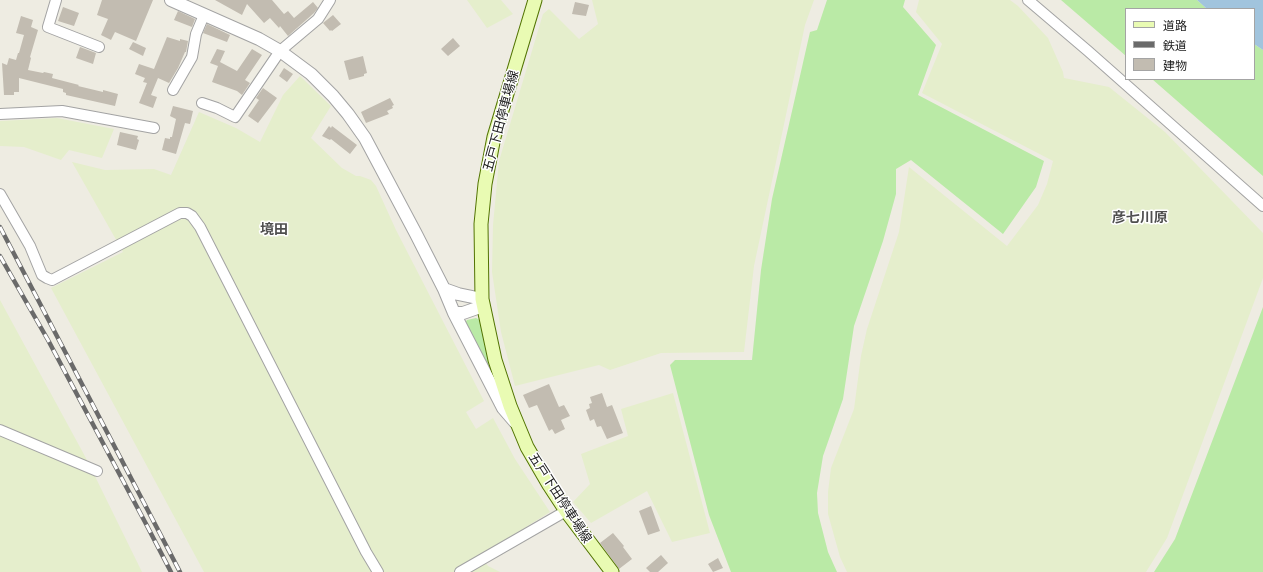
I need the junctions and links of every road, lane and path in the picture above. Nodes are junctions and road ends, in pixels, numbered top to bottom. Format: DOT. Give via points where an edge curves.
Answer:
graph roads {
  1 [pos="56,0"];
  2 [pos="171,0"];
  3 [pos="330,0"];
  4 [pos="536,0"];
  5 [pos="1028,0"];
  6 [pos="204,15"];
  7 [pos="99,46"];
  8 [pos="280,51"];
  9 [pos="173,90"];
  10 [pos="202,103"];
  11 [pos="0,114"];
  12 [pos="154,128"];
  13 [pos="0,194"];
  14 [pos="1263,206"];
  15 [pos="444,289"];
  16 [pos="483,302"];
  17 [pos="454,313"];
  18 [pos="517,425"];
  19 [pos="0,430"];
  20 [pos="97,472"];
  21 [pos="566,511"];
  22 [pos="378,572"];
  23 [pos="460,572"];
  24 [pos="612,572"];
  1 -- 7 [label="street" via="48,27"];
  2 -- 6 [label="street"];
  3 -- 8 [label="street" via="318,19"];
  4 -- 16 [label="main road, 五戸下田停車場線" via="494,137 485,184 481,224"];
  5 -- 14 [label="street"];
  6 -- 8 [label="street"];
  6 -- 9 [label="street" via="196,34 192,57"];
  8 -- 10 [label="street" via="235,117"];
  8 -- 15 [label="street" via="311,74 333,96 365,138"];
  11 -- 12 [label="street" via="62,112"];
  13 -- 22 [label="street" via="30,246 42,275 52,280 180,213 192,216 200,226"];
  15 -- 16 [label="street"];
  15 -- 17 [label="street"];
  16 -- 17 [label="street" via="463,313"];
  16 -- 18 [label="main road, 五戸下田停車場線" via="495,360"];
  17 -- 18 [label="street" via="503,408"];
  18 -- 21 [label="main road, 五戸下田停車場線"];
  19 -- 20 [label="street"];
  21 -- 23 [label="street"];
  21 -- 24 [label="main road, 五戸下田停車場線"];
}
